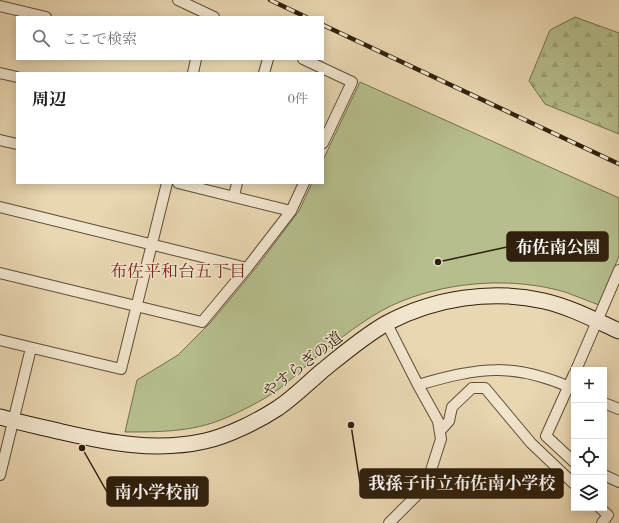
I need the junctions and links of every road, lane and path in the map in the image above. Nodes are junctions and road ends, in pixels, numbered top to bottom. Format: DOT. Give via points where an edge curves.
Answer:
graph roads {
  1 [pos="178,0"];
  2 [pos="0,6"];
  3 [pos="42,16"];
  4 [pos="209,16"];
  5 [pos="196,60"];
  6 [pos="268,60"];
  7 [pos="305,60"];
  8 [pos="193,72"];
  9 [pos="264,72"];
  10 [pos="0,73"];
  11 [pos="16,78"];
  12 [pos="0,140"];
  13 [pos="324,141"];
  14 [pos="16,144"];
  15 [pos="167,184"];
  16 [pos="182,184"];
  17 [pos="237,184"];
  18 [pos="304,184"];
  19 [pos="234,196"];
  20 [pos="0,207"];
  21 [pos="291,211"];
  22 [pos="151,245"];
  23 [pos="247,268"];
  24 [pos="619,270"];
  25 [pos="0,274"];
  26 [pos="136,306"];
  27 [pos="598,321"];
  28 [pos="387,324"];
  29 [pos="619,331"];
  30 [pos="0,340"];
  31 [pos="31,348"];
  32 [pos="577,367"];
  33 [pos="418,385"];
  34 [pos="571,388"];
  35 [pos="606,403"];
  36 [pos="619,409"];
  37 [pos="7,419"];
  38 [pos="440,431"];
  39 [pos="571,459"];
  40 [pos="0,475"];
  41 [pos="607,476"];
  42 [pos="571,481"];
  43 [pos="619,482"];
  44 [pos="603,511"];
  45 [pos="389,523"];
  46 [pos="602,523"];
  1 -- 4 [label="street"];
  2 -- 3 [label="street"];
  5 -- 8 [label="street"];
  6 -- 9 [label="street"];
  7 -- 13 [label="street" via="352,82"];
  10 -- 11 [label="street"];
  12 -- 14 [label="street"];
  15 -- 22 [label="street"];
  16 -- 19 [label="street"];
  17 -- 19 [label="street"];
  18 -- 21 [label="street"];
  19 -- 21 [label="street"];
  20 -- 22 [label="street"];
  21 -- 23 [label="street"];
  22 -- 23 [label="street"];
  22 -- 26 [label="street"];
  23 -- 26 [label="street" via="202,322"];
  24 -- 27 [label="street"];
  25 -- 26 [label="street"];
  26 -- 31 [label="street" via="121,369"];
  27 -- 28 [label="street, やすらぎの道" via="544,301 504,296 438,303"];
  27 -- 29 [label="street, やすらぎの道"];
  27 -- 32 [label="street"];
  28 -- 33 [label="street"];
  28 -- 37 [label="street, やすらぎの道" via="354,345 279,407 243,428 206,441 151,447 123,444 98,441"];
  30 -- 31 [label="street"];
  31 -- 37 [label="street"];
  33 -- 34 [label="street" via="451,375 504,369 529,372"];
  33 -- 38 [label="street" via="438,421"];
  34 -- 39 [label="street" via="546,436"];
  35 -- 36 [label="street"];
  37 -- 40 [label="street"];
  38 -- 42 [label="street" via="449,421 452,407 457,402 472,388 485,388 531,443"];
  38 -- 45 [label="street" via="441,439 426,486"];
  41 -- 43 [label="street"];
  44 -- 46 [label="street" via="608,515"];
}
